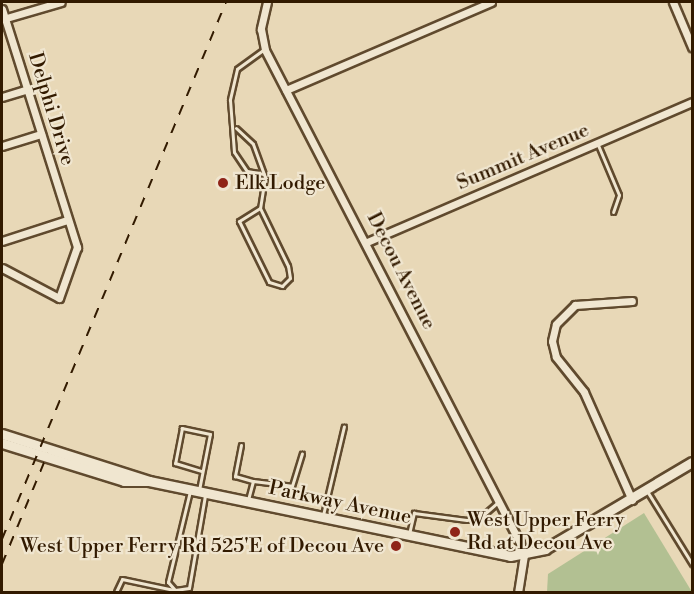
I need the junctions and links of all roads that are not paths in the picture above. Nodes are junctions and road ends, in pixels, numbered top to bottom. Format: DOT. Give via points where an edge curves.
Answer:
graph roads {
  1 [pos="61,2"];
  2 [pos="267,2"];
  3 [pos="491,2"];
  4 [pos="673,2"];
  5 [pos="2,9"];
  6 [pos="3,19"];
  7 [pos="693,47"];
  8 [pos="265,50"];
  9 [pos="28,89"];
  10 [pos="286,90"];
  11 [pos="2,97"];
  12 [pos="693,102"];
  13 [pos="237,128"];
  14 [pos="41,134"];
  15 [pos="597,143"];
  16 [pos="2,146"];
  17 [pos="264,174"];
  18 [pos="260,208"];
  19 [pos="613,212"];
  20 [pos="67,220"];
  21 [pos="2,241"];
  22 [pos="367,242"];
  23 [pos="2,268"];
  24 [pos="632,301"];
  25 [pos="344,426"];
  26 [pos="2,434"];
  27 [pos="2,443"];
  28 [pos="241,446"];
  29 [pos="302,454"];
  30 [pos="693,462"];
  31 [pos="202,471"];
  32 [pos="149,481"];
  33 [pos="253,481"];
  34 [pos="198,491"];
  35 [pos="647,491"];
  36 [pos="632,500"];
  37 [pos="499,501"];
  38 [pos="248,502"];
  39 [pos="323,518"];
  40 [pos="408,536"];
  41 [pos="524,555"];
  42 [pos="693,564"];
  43 [pos="175,590"];
  44 [pos="116,592"];
  45 [pos="518,592"];
  1 -- 6 [label="street"];
  2 -- 8 [label="street, Decou Avenue" via="261,29"];
  3 -- 10 [label="street"];
  4 -- 7 [label="street"];
  5 -- 6 [label="street, Delphi Drive"];
  6 -- 9 [label="street, Delphi Drive"];
  8 -- 10 [label="street, Decou Avenue"];
  8 -- 13 [label="lane" via="246,57 233,79 230,100"];
  9 -- 11 [label="street"];
  9 -- 14 [label="street, Delphi Drive"];
  10 -- 22 [label="street, Decou Avenue"];
  12 -- 15 [label="street, Summit Avenue"];
  13 -- 17 [label="lane" via="253,144"];
  13 -- 17 [label="lane" via="234,152 240,164"];
  14 -- 16 [label="street"];
  14 -- 20 [label="street, Delphi Drive"];
  15 -- 19 [label="lane" via="619,195"];
  15 -- 22 [label="street, Summit Avenue"];
  17 -- 18 [label="lane"];
  18 -- 18 [label="lane" via="288,266 290,278 282,286 269,282 239,222"];
  20 -- 21 [label="street"];
  20 -- 23 [label="street, Delphi Drive" via="77,247 58,297"];
  22 -- 37 [label="street, Decou Avenue"];
  24 -- 36 [label="street" via="575,305 556,324 552,340 556,357 584,392"];
  25 -- 39 [label="lane"];
  26 -- 32 [label="main road, Parkway Avenue"];
  27 -- 32 [label="main road, Parkway Avenue" via="75,470"];
  28 -- 33 [label="lane" via="235,476"];
  29 -- 33 [label="lane" via="292,486"];
  30 -- 35 [label="main road"];
  31 -- 31 [label="lane" via="210,434 182,428 175,463"];
  31 -- 34 [label="lane"];
  32 -- 34 [label="main road, Parkway Avenue"];
  33 -- 38 [label="lane"];
  34 -- 38 [label="main road, Parkway Avenue"];
  34 -- 43 [label="lane" via="168,582"];
  34 -- 43 [label="lane" via="189,588"];
  35 -- 36 [label="main road"];
  35 -- 42 [label="lane"];
  36 -- 41 [label="main road" via="545,549"];
  37 -- 40 [label="lane" via="482,516 467,520 414,513"];
  37 -- 41 [label="street, Decou Avenue"];
  38 -- 39 [label="main road, Parkway Avenue"];
  39 -- 40 [label="main road, Parkway Avenue"];
  40 -- 41 [label="main road, Parkway Avenue" via="497,554"];
  41 -- 45 [label="street"];
  43 -- 44 [label="lane" via="122,579"];
}
